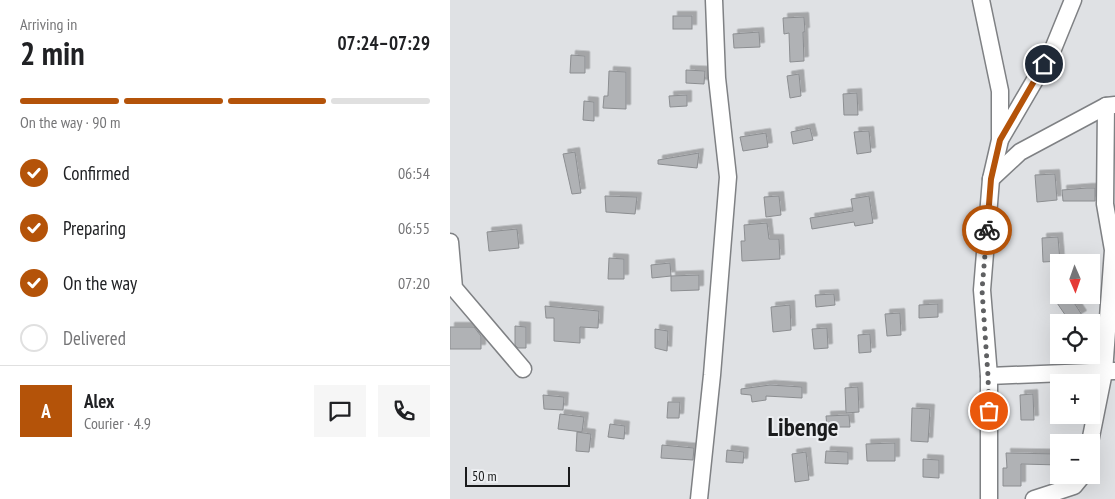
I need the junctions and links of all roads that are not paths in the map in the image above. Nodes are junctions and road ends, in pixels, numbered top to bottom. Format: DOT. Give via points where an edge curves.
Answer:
graph roads {
  1 [pos="714,0"];
  2 [pos="981,0"];
  3 [pos="1073,0"];
  4 [pos="1111,105"];
  5 [pos="1000,140"];
  6 [pos="991,179"];
  7 [pos="450,242"];
  8 [pos="452,288"];
  9 [pos="523,369"];
  10 [pos="1109,372"];
  11 [pos="988,376"];
  12 [pos="1092,434"];
  13 [pos="1076,484"];
  14 [pos="699,499"];
  15 [pos="990,499"];
  16 [pos="1034,499"];
  1 -- 14 [label="street" via="717,78 728,177"];
  2 -- 5 [label="street" via="1000,91"];
  3 -- 5 [label="street" via="1053,49"];
  4 -- 6 [label="street" via="1020,152"];
  4 -- 10 [label="street" via="1106,204 1113,250"];
  5 -- 6 [label="street"];
  6 -- 11 [label="street" via="982,290"];
  7 -- 8 [label="street"];
  8 -- 9 [label="street"];
  10 -- 11 [label="street"];
  10 -- 12 [label="street"];
  11 -- 15 [label="street"];
  13 -- 16 [label="street"];
}
